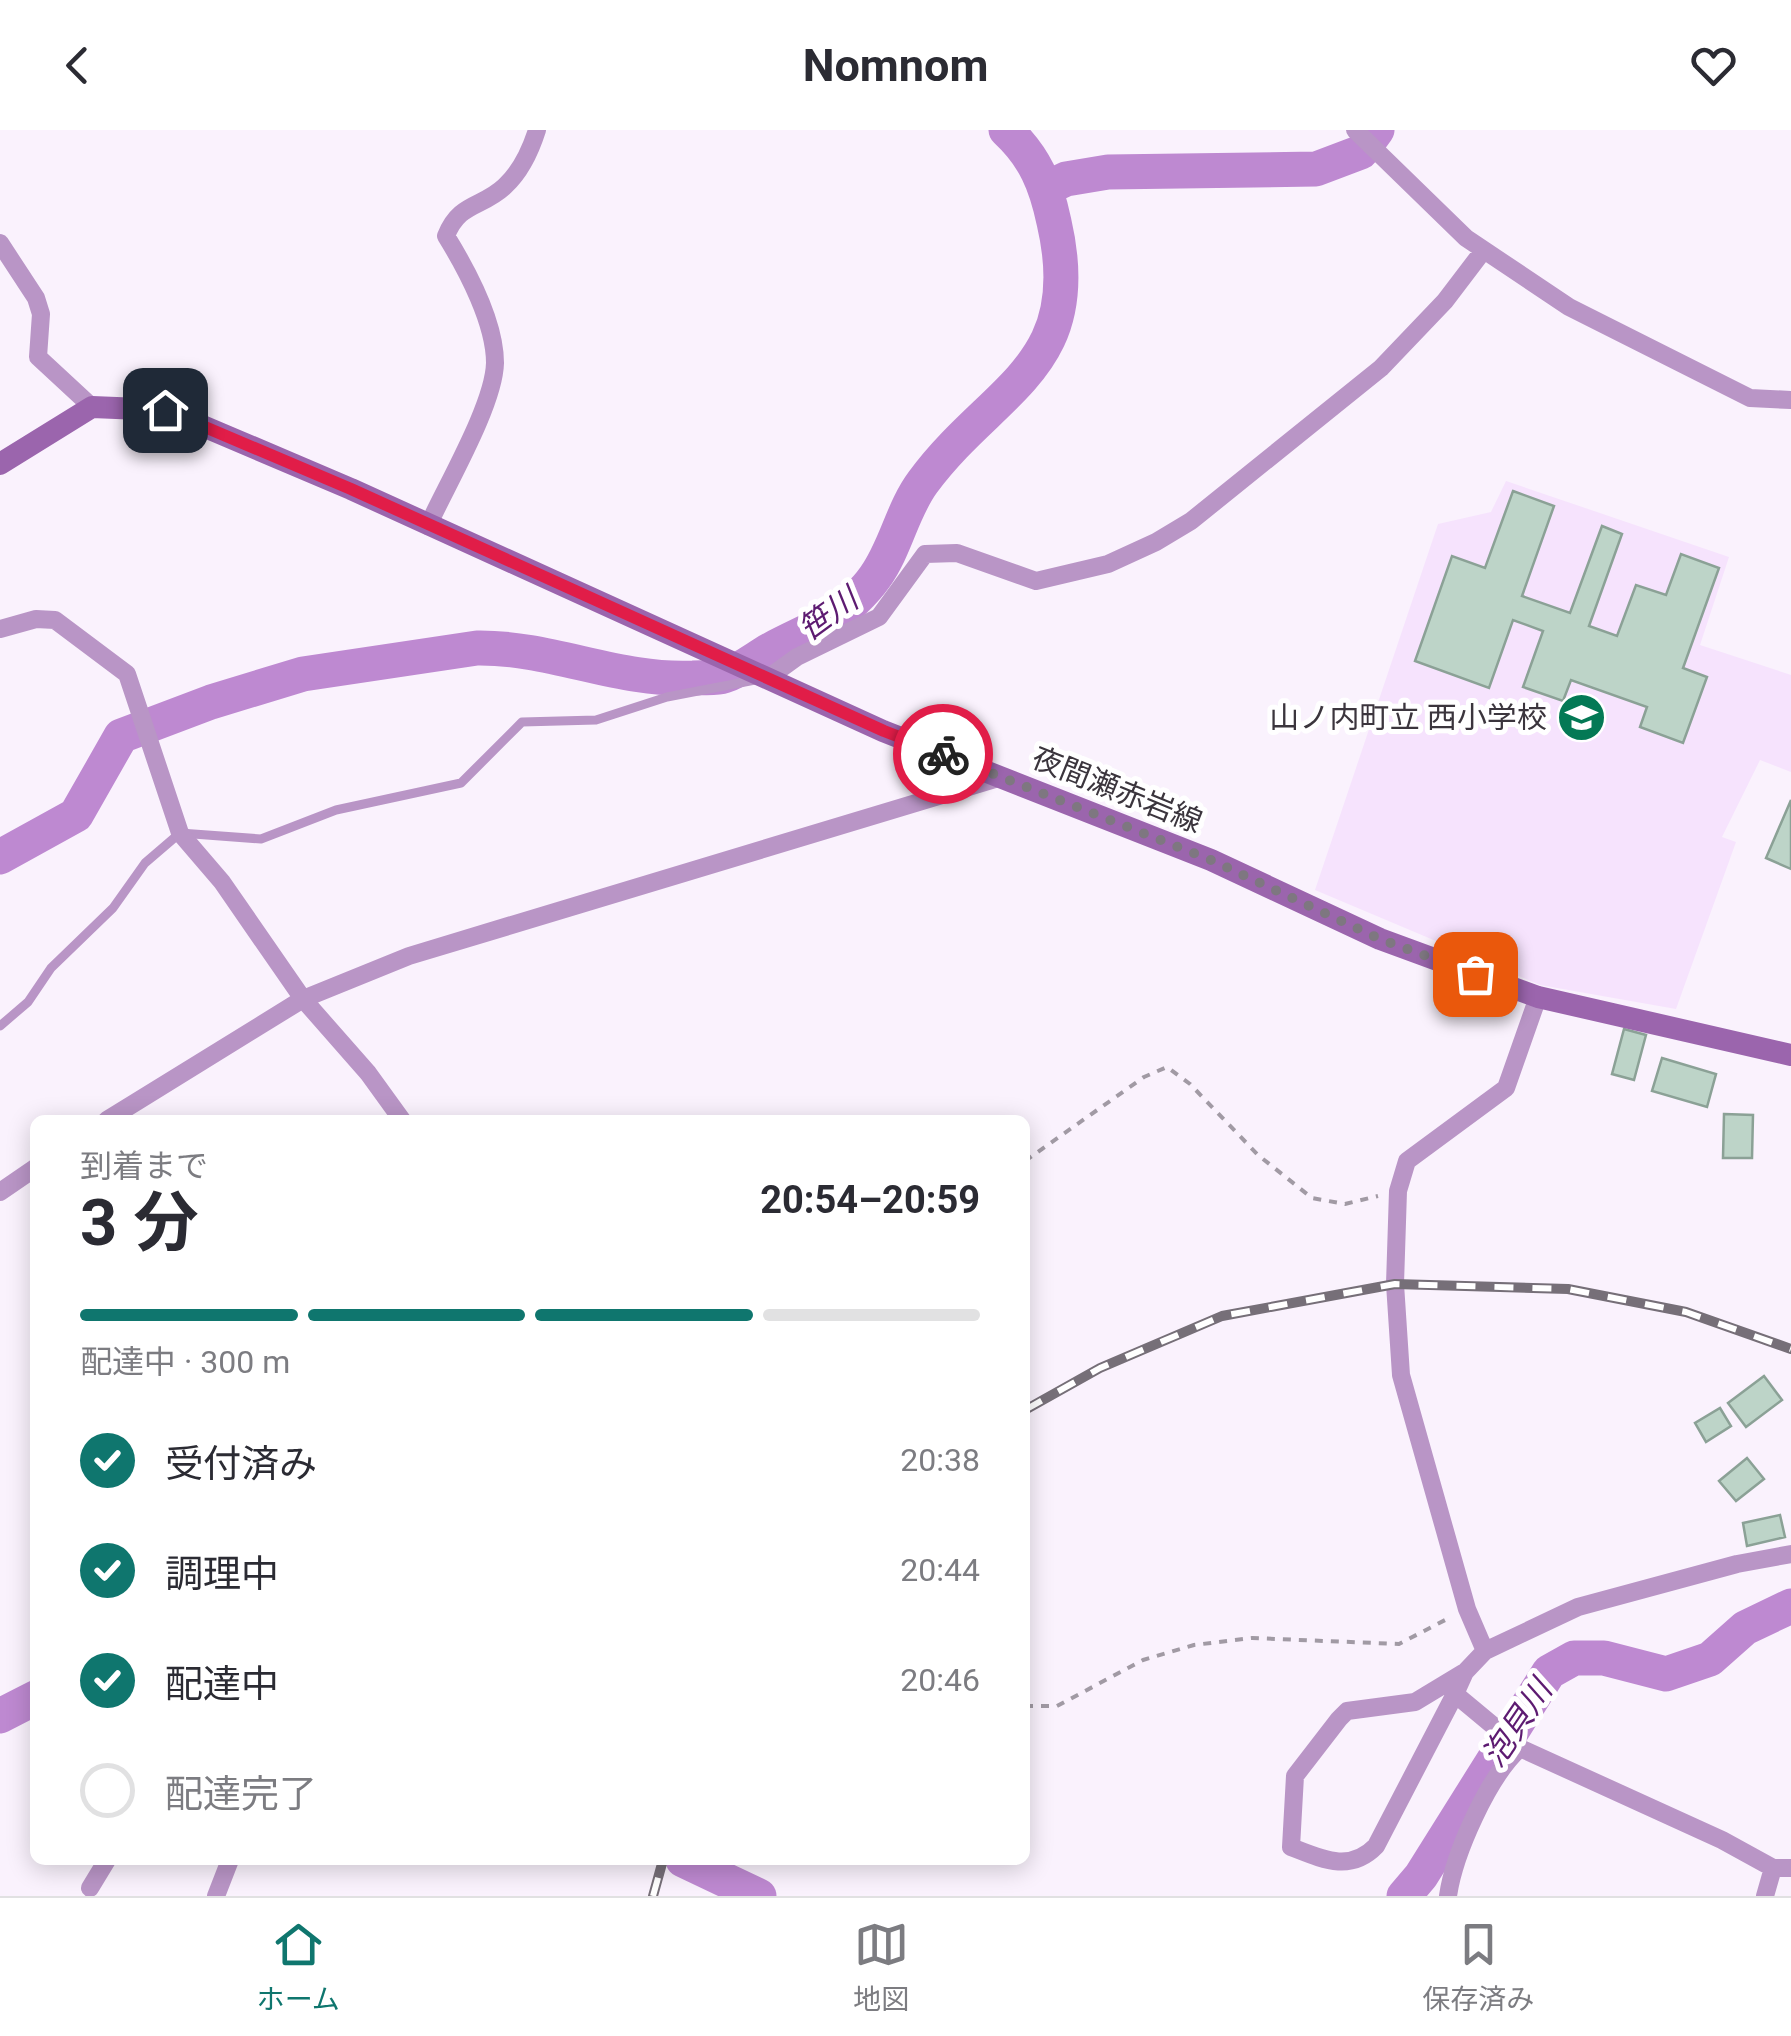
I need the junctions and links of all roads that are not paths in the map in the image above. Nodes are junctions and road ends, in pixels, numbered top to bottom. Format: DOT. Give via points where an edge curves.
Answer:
graph roads {
  1 [pos="537,130"];
  2 [pos="1357,132"];
  3 [pos="0,243"];
  4 [pos="1483,251"];
  5 [pos="1791,400"];
  6 [pos="92,408"];
  7 [pos="0,464"];
  8 [pos="428,526"];
  9 [pos="0,630"];
  10 [pos="761,675"];
  11 [pos="1003,776"];
  12 [pos="180,833"];
  13 [pos="1538,996"];
  14 [pos="303,998"];
  15 [pos="0,1026"];
  16 [pos="1791,1055"];
  17 [pos="115,1115"];
  18 [pos="398,1115"];
  19 [pos="30,1171"];
  20 [pos="0,1192"];
  21 [pos="1791,1554"];
  22 [pos="1485,1651"];
  23 [pos="1465,1672"];
  24 [pos="1455,1694"];
  25 [pos="1517,1745"];
  26 [pos="104,1865"];
  27 [pos="228,1865"];
  28 [pos="1782,1868"];
  29 [pos="90,1888"];
  30 [pos="216,1896"];
  31 [pos="1448,1896"];
  32 [pos="1765,1896"];
  1 -- 8 [label="street" via="504,187 453,216 446,236 474,286 495,366 488,396"];
  2 -- 4 [label="street"];
  3 -- 6 [label="street" via="36,298 38,357"];
  4 -- 5 [label="street" via="1569,307 1750,398"];
  4 -- 10 [label="street" via="1381,368 1156,542 1108,564 1036,581 957,552 926,554 879,617"];
  6 -- 7 [label="main road"];
  6 -- 8 [label="main road, 夜間瀬赤岩線" via="165,410"];
  8 -- 10 [label="main road, 夜間瀬赤岩線"];
  9 -- 12 [label="street" via="56,620 127,674"];
  10 -- 11 [label="main road, 夜間瀬赤岩線"];
  10 -- 12 [label="lane" via="596,720 522,722 461,783 336,810 261,839"];
  11 -- 13 [label="main road, 夜間瀬赤岩線" via="1211,860 1380,939"];
  11 -- 14 [label="street" via="409,956"];
  12 -- 14 [label="street"];
  12 -- 15 [label="lane" via="144,863 113,908"];
  13 -- 16 [label="main road, 夜間瀬赤岩線"];
  13 -- 22 [label="street" via="1506,1088 1408,1161 1398,1191 1401,1375 1467,1610"];
  14 -- 17 [label="street"];
  14 -- 18 [label="street"];
  19 -- 20 [label="street"];
  21 -- 22 [label="street" via="1578,1606"];
  22 -- 23 [label="street"];
  23 -- 24 [label="street"];
  23 -- 24 [label="street" via="1415,1702 1348,1711 1339,1719 1295,1776 1291,1847 1345,1864 1362,1860 1376,1846"];
  24 -- 25 [label="street"];
  25 -- 28 [label="street"];
  25 -- 31 [label="street" via="1452,1867"];
  26 -- 29 [label="street"];
  27 -- 30 [label="street"];
  28 -- 32 [label="street"];
}
